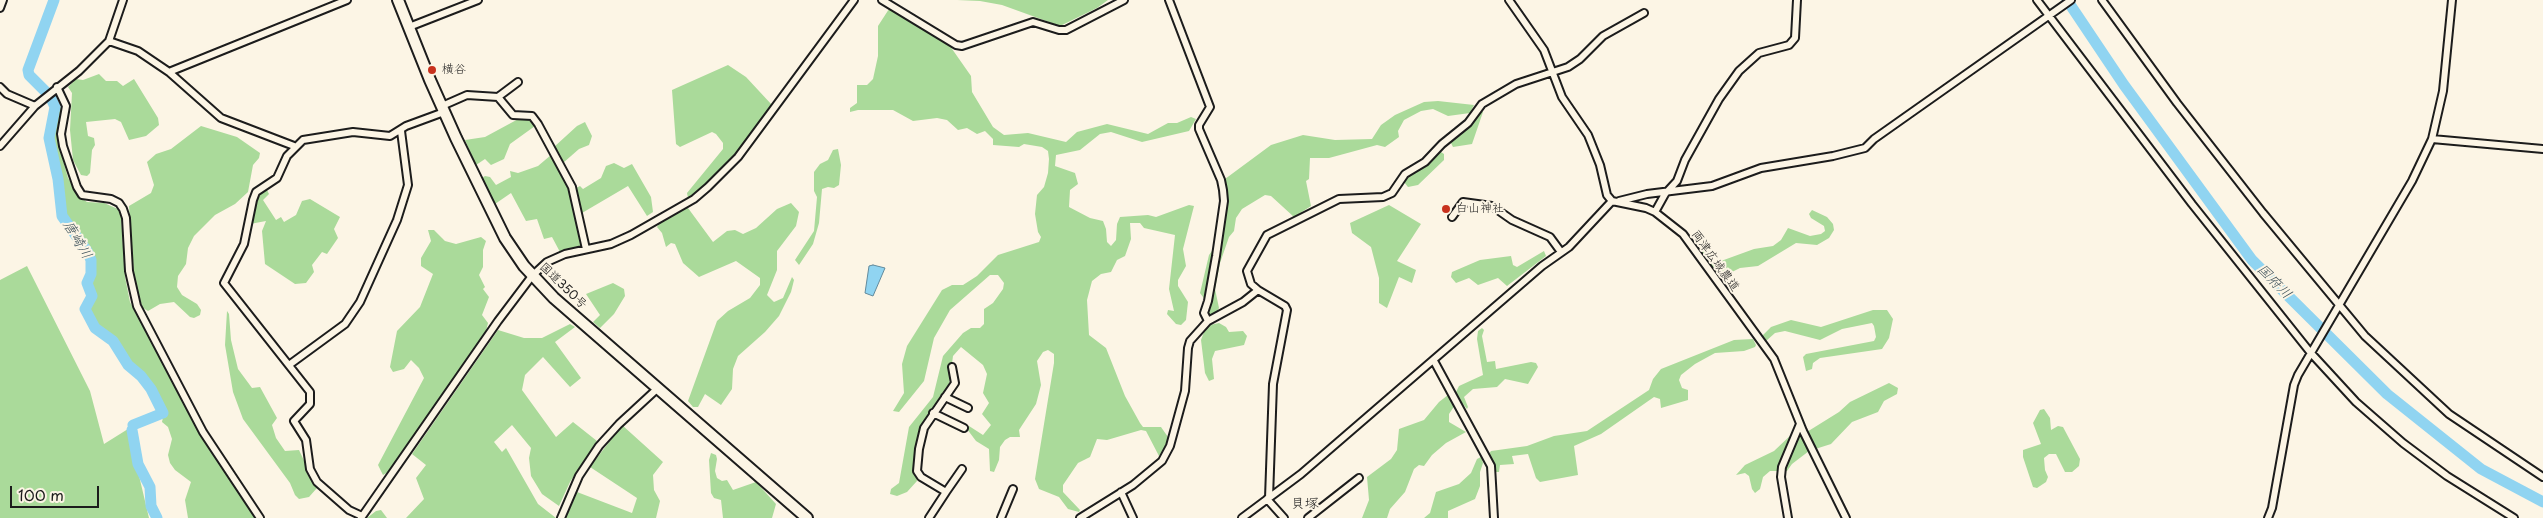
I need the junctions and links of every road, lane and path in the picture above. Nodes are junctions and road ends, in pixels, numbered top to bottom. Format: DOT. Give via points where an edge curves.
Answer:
graph roads {
  1 [pos="2,0"];
  2 [pos="123,0"];
  3 [pos="347,0"];
  4 [pos="398,0"];
  5 [pos="475,0"];
  6 [pos="854,0"];
  7 [pos="882,0"];
  8 [pos="1124,0"];
  9 [pos="1169,0"];
  10 [pos="1509,0"];
  11 [pos="1797,0"];
  12 [pos="2037,0"];
  13 [pos="2071,0"];
  14 [pos="2102,0"];
  15 [pos="2452,0"];
  16 [pos="0,8"];
  17 [pos="1644,13"];
  18 [pos="2048,16"];
  19 [pos="409,27"];
  20 [pos="110,41"];
  21 [pos="169,72"];
  22 [pos="1552,74"];
  23 [pos="518,82"];
  24 [pos="0,87"];
  25 [pos="57,87"];
  26 [pos="498,97"];
  27 [pos="35,106"];
  28 [pos="443,109"];
  29 [pos="401,131"];
  30 [pos="2432,139"];
  31 [pos="0,146"];
  32 [pos="294,146"];
  33 [pos="2543,149"];
  34 [pos="1670,190"];
  35 [pos="1616,201"];
  36 [pos="1655,212"];
  37 [pos="1452,217"];
  38 [pos="586,249"];
  39 [pos="1561,252"];
  40 [pos="532,276"];
  41 [pos="1258,290"];
  42 [pos="2339,304"];
  43 [pos="1208,321"];
  44 [pos="2310,352"];
  45 [pos="1434,361"];
  46 [pos="289,365"];
  47 [pos="952,368"];
  48 [pos="658,388"];
  49 [pos="945,397"];
  50 [pos="968,408"];
  51 [pos="933,413"];
  52 [pos="1800,423"];
  53 [pos="964,428"];
  54 [pos="962,470"];
  55 [pos="2543,477"];
  56 [pos="1359,478"];
  57 [pos="1013,489"];
  58 [pos="946,492"];
  59 [pos="1121,492"];
  60 [pos="1268,499"];
  61 [pos="362,517"];
  62 [pos="260,518"];
  63 [pos="561,518"];
  64 [pos="807,518"];
  65 [pos="929,518"];
  66 [pos="1001,518"];
  67 [pos="1080,518"];
  68 [pos="1133,518"];
  69 [pos="1242,518"];
  70 [pos="1284,518"];
  71 [pos="1308,518"];
  72 [pos="1494,518"];
  73 [pos="1788,518"];
  74 [pos="1846,518"];
  75 [pos="2268,518"];
  76 [pos="2514,518"];
  1 -- 16 [label="street"];
  2 -- 20 [label="street"];
  3 -- 21 [label="street"];
  4 -- 19 [label="highway, 国道350号"];
  5 -- 19 [label="street"];
  6 -- 38 [label="street" via="738,156 708,187 694,199 631,235 611,244"];
  7 -- 8 [label="street" via="962,46 1033,22 1066,30"];
  9 -- 43 [label="street" via="1210,107 1199,129 1223,190 1216,256 1204,312"];
  10 -- 22 [label="street" via="1544,50"];
  11 -- 34 [label="street" via="1795,38 1790,45 1759,53 1740,71 1704,123"];
  12 -- 18 [label="street"];
  13 -- 18 [label="street"];
  14 -- 42 [label="street" via="2177,103"];
  15 -- 30 [label="street" via="2443,91"];
  17 -- 22 [label="street" via="1603,36 1580,59"];
  18 -- 34 [label="street" via="1865,148 1761,168 1712,186"];
  18 -- 44 [label="street"];
  19 -- 28 [label="highway, 国道350号"];
  20 -- 21 [label="street" via="138,50"];
  20 -- 25 [label="street"];
  21 -- 32 [label="street" via="221,118"];
  22 -- 35 [label="street" via="1562,97 1591,141 1607,195"];
  22 -- 41 [label="street" via="1516,84 1482,104 1468,123 1425,162 1405,174 1392,194 1339,200 1267,236 1247,271 1250,284"];
  23 -- 26 [label="street"];
  24 -- 27 [label="street" via="7,94"];
  25 -- 27 [label="street"];
  25 -- 62 [label="street" via="66,106 61,134 63,146 77,187 82,195 111,199 119,202 123,209 129,270 137,306 203,432"];
  26 -- 28 [label="street" via="467,96"];
  26 -- 38 [label="street" via="513,115 532,116 538,124 572,187"];
  27 -- 31 [label="street"];
  28 -- 29 [label="street"];
  28 -- 40 [label="highway, 国道350号" via="506,238"];
  29 -- 32 [label="street" via="382,137 341,132 303,140"];
  29 -- 46 [label="street" via="408,185 397,220 360,302 345,324"];
  30 -- 33 [label="street"];
  30 -- 42 [label="street" via="2412,181"];
  32 -- 46 [label="street" via="277,178 256,192 244,244 224,283"];
  34 -- 35 [label="street"];
  34 -- 36 [label="street"];
  35 -- 36 [label="street, 両津広域農道"];
  35 -- 39 [label="street" via="1582,236"];
  36 -- 52 [label="street, 両津広域農道" via="1683,234 1774,359"];
  37 -- 39 [label="street" via="1463,202 1492,206 1512,220 1550,237"];
  38 -- 40 [label="street" via="547,262"];
  39 -- 45 [label="street"];
  40 -- 48 [label="highway, 国道350号"];
  40 -- 61 [label="street"];
  41 -- 43 [label="street"];
  41 -- 60 [label="street" via="1285,306 1286,310 1273,384"];
  42 -- 44 [label="street"];
  42 -- 55 [label="street" via="2365,336 2449,414"];
  43 -- 59 [label="street" via="1190,341 1185,391 1170,446 1162,461"];
  44 -- 75 [label="street" via="2294,385"];
  44 -- 76 [label="street" via="2356,402 2403,443 2447,476"];
  45 -- 60 [label="street"];
  45 -- 72 [label="street" via="1491,466"];
  46 -- 61 [label="street" via="312,397 310,404 294,421 306,440 317,482"];
  47 -- 49 [label="street" via="955,383"];
  48 -- 63 [label="street" via="599,446 579,476"];
  48 -- 64 [label="highway, 国道350号"];
  49 -- 50 [label="street"];
  49 -- 51 [label="street"];
  51 -- 53 [label="street"];
  51 -- 58 [label="street" via="924,428 917,471 921,477"];
  52 -- 73 [label="street" via="1782,467"];
  52 -- 74 [label="street, 両津広域農道"];
  54 -- 58 [label="street"];
  56 -- 71 [label="street"];
  57 -- 66 [label="street"];
  58 -- 65 [label="street"];
  59 -- 67 [label="street"];
  59 -- 68 [label="street"];
  60 -- 69 [label="street"];
  60 -- 70 [label="street"];
}
